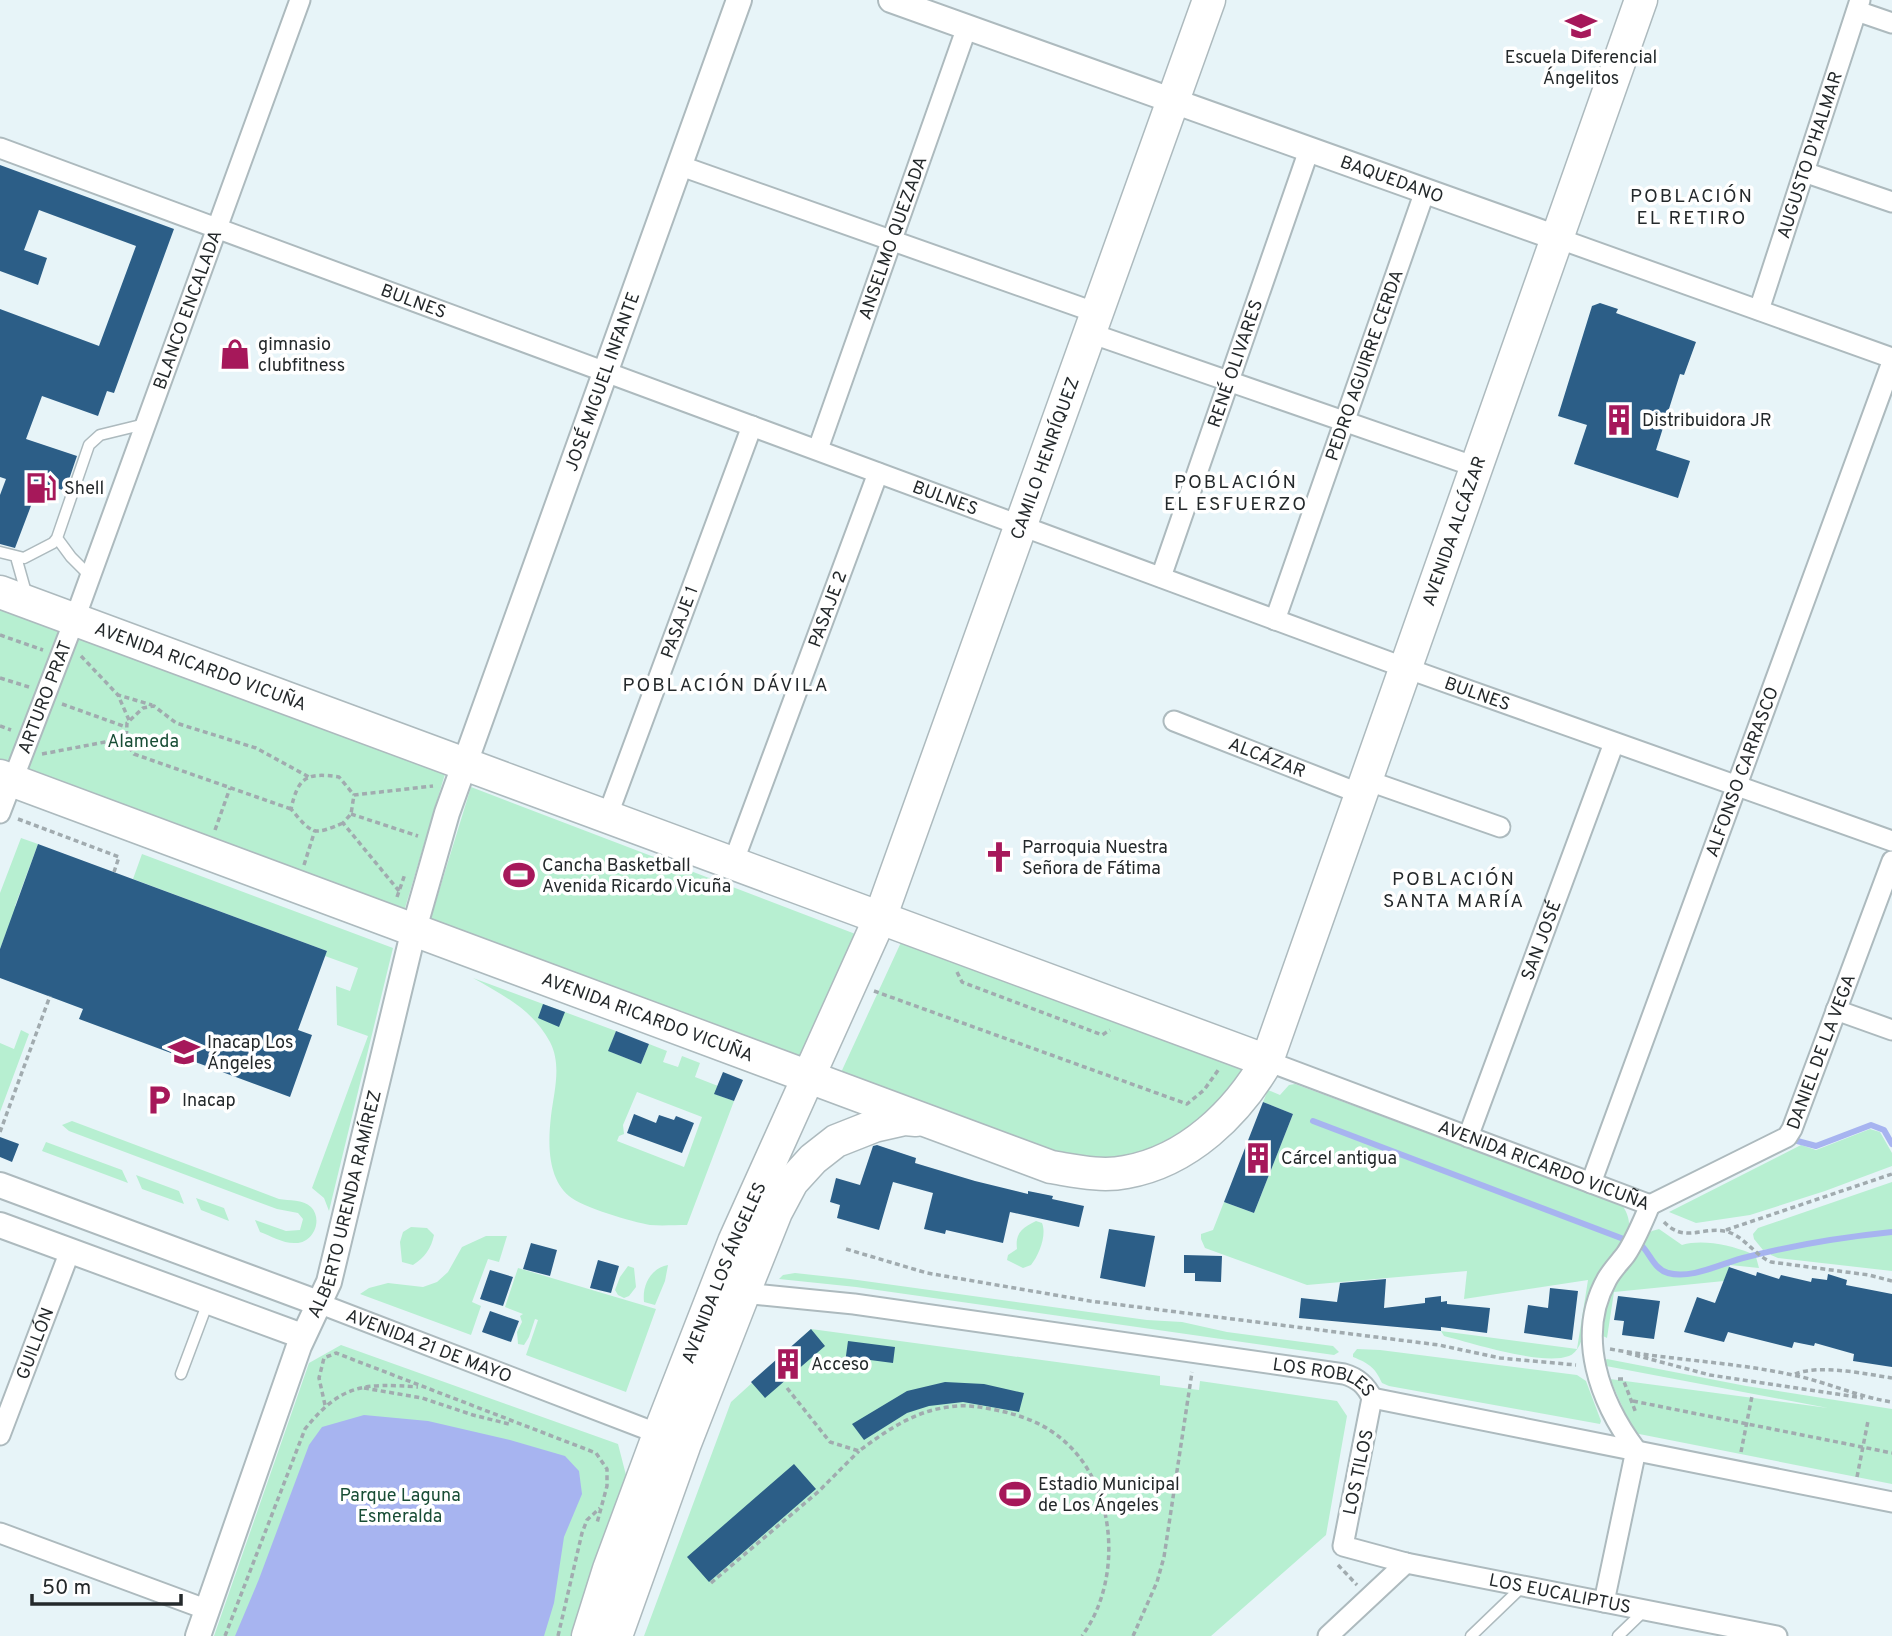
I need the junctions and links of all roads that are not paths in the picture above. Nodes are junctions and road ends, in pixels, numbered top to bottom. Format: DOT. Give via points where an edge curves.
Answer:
graph roads {
  1 [pos="300,0"];
  2 [pos="739,0"];
  3 [pos="891,0"];
  4 [pos="1209,0"];
  5 [pos="1641,0"];
  6 [pos="1858,5"];
  7 [pos="1892,23"];
  8 [pos="967,27"];
  9 [pos="1173,101"];
  10 [pos="0,148"];
  11 [pos="1310,150"];
  12 [pos="681,166"];
  13 [pos="1804,172"];
  14 [pos="1425,191"];
  15 [pos="1892,202"];
  16 [pos="217,228"];
  17 [pos="1557,238"];
  18 [pos="891,241"];
  19 [pos="1759,310"];
  20 [pos="1093,323"];
  21 [pos="1892,360"];
  22 [pos="605,372"];
  23 [pos="1229,382"];
  24 [pos="1345,422"];
  25 [pos="146,424"];
  26 [pos="752,426"];
  27 [pos="818,449"];
  28 [pos="1476,467"];
  29 [pos="878,473"];
  30 [pos="1021,526"];
  31 [pos="57,538"];
  32 [pos="0,552"];
  33 [pos="16,557"];
  34 [pos="90,576"];
  35 [pos="1161,578"];
  36 [pos="0,592"];
  37 [pos="29,603"];
  38 [pos="1275,620"];
  39 [pos="75,636"];
  40 [pos="1405,668"];
  41 [pos="1174,721"];
  42 [pos="1614,743"];
  43 [pos="452,771"];
  44 [pos="6,778"];
  45 [pos="1736,786"];
  46 [pos="1363,787"];
  47 [pos="0,813"];
  48 [pos="607,817"];
  49 [pos="1500,827"];
  50 [pos="1892,841"];
  51 [pos="1892,861"];
  52 [pos="733,863"];
  53 [pos="880,918"];
  54 [pos="414,929"];
  55 [pos="1836,1010"];
  56 [pos="1892,1030"];
  57 [pos="1267,1061"];
  58 [pos="808,1076"];
  59 [pos="920,1120"];
  60 [pos="1468,1137"];
  61 [pos="1591,1183"];
  62 [pos="0,1185"];
  63 [pos="1650,1205"];
  64 [pos="0,1225"];
  65 [pos="69,1251"];
  66 [pos="251,1278"];
  67 [pos="743,1293"];
  68 [pos="209,1302"];
  69 [pos="318,1303"];
  70 [pos="238,1312"];
  71 [pos="302,1336"];
  72 [pos="181,1374"];
  73 [pos="1372,1398"];
  74 [pos="659,1434"];
  75 [pos="0,1435"];
  76 [pos="1636,1450"];
  77 [pos="1892,1502"];
  78 [pos="0,1533"];
  79 [pos="1343,1546"];
  80 [pos="1406,1563"];
  81 [pos="1522,1586"];
  82 [pos="1604,1602"];
  83 [pos="208,1610"];
  84 [pos="1644,1610"];
  85 [pos="1770,1635"];
  86 [pos="198,1636"];
  87 [pos="588,1636"];
  88 [pos="616,1636"];
  89 [pos="1328,1636"];
  90 [pos="1471,1636"];
  91 [pos="1618,1636"];
  1 -- 16 [label="street, BLANCO ENCALADA"];
  2 -- 12 [label="street, JOSÉ MIGUEL INFANTE"];
  3 -- 8 [label="street, BAQUEDANO"];
  4 -- 9 [label="main road, CAMILO HENRÍQUEZ"];
  5 -- 17 [label="main road, AVENIDA ALCÁZAR"];
  6 -- 7 [label="street"];
  6 -- 13 [label="street, AUGUSTO D'HALMAR"];
  8 -- 9 [label="street, BAQUEDANO"];
  8 -- 18 [label="street, ANSELMO QUEZADA"];
  9 -- 11 [label="street, BAQUEDANO"];
  9 -- 20 [label="main road, CAMILO HENRÍQUEZ"];
  10 -- 16 [label="street, BULNES"];
  11 -- 14 [label="street, BAQUEDANO"];
  11 -- 23 [label="street, RENÉ OLIVARES"];
  12 -- 18 [label="street"];
  12 -- 22 [label="street, JOSÉ MIGUEL INFANTE"];
  13 -- 15 [label="street"];
  13 -- 19 [label="street, AUGUSTO D'HALMAR"];
  14 -- 17 [label="street, BAQUEDANO"];
  14 -- 24 [label="street, PEDRO AGUIRRE CERDA"];
  16 -- 22 [label="street, BULNES"];
  16 -- 25 [label="street, BLANCO ENCALADA"];
  17 -- 19 [label="street, BAQUEDANO"];
  17 -- 28 [label="main road, AVENIDA ALCÁZAR"];
  18 -- 20 [label="street"];
  18 -- 27 [label="street, ANSELMO QUEZADA"];
  19 -- 21 [label="street, BAQUEDANO"];
  20 -- 23 [label="street"];
  20 -- 30 [label="main road, CAMILO HENRÍQUEZ"];
  21 -- 45 [label="street, ALFONSO CARRASCO"];
  22 -- 26 [label="street, BULNES"];
  22 -- 43 [label="street, JOSÉ MIGUEL INFANTE"];
  23 -- 24 [label="street"];
  23 -- 35 [label="street, RENÉ OLIVARES"];
  24 -- 28 [label="street"];
  24 -- 38 [label="street, PEDRO AGUIRRE CERDA"];
  25 -- 31 [label="lane" via="100,436 89,445"];
  25 -- 34 [label="street, BLANCO ENCALADA"];
  26 -- 27 [label="street, BULNES"];
  26 -- 48 [label="street, PASAJE 1"];
  27 -- 29 [label="street, BULNES"];
  28 -- 40 [label="main road, AVENIDA ALCÁZAR"];
  29 -- 30 [label="street, BULNES"];
  29 -- 52 [label="street, PASAJE 2"];
  30 -- 35 [label="street, BULNES"];
  30 -- 53 [label="main road, CAMILO HENRÍQUEZ"];
  31 -- 33 [label="lane" via="33,555"];
  31 -- 34 [label="lane"];
  32 -- 33 [label="lane"];
  33 -- 37 [label="lane"];
  34 -- 39 [label="street, BLANCO ENCALADA"];
  35 -- 38 [label="street, BULNES"];
  36 -- 37 [label="main road, AVENIDA RICARDO VICUÑA"];
  37 -- 39 [label="main road, AVENIDA RICARDO VICUÑA"];
  38 -- 40 [label="street, BULNES"];
  39 -- 43 [label="main road, AVENIDA RICARDO VICUÑA"];
  39 -- 44 [label="street, ARTURO PRAT"];
  40 -- 42 [label="street, BULNES"];
  40 -- 46 [label="main road, AVENIDA ALCÁZAR"];
  41 -- 46 [label="street, ALCÁZAR"];
  42 -- 45 [label="street, BULNES"];
  42 -- 60 [label="street, SAN JOSÉ"];
  43 -- 48 [label="main road, AVENIDA RICARDO VICUÑA"];
  43 -- 54 [label="street, ALBERTO URENDA RAMÍREZ" via="447,813"];
  44 -- 47 [label="street, ARTURO PRAT"];
  44 -- 54 [label="main road, AVENIDA RICARDO VICUÑA"];
  45 -- 50 [label="street, BULNES"];
  45 -- 61 [label="street, ALFONSO CARRASCO"];
  46 -- 49 [label="street, ALCÁZAR"];
  46 -- 57 [label="main road, AVENIDA ALCÁZAR"];
  48 -- 52 [label="main road, AVENIDA RICARDO VICUÑA"];
  51 -- 55 [label="street, DANIEL DE LA VEGA"];
  52 -- 53 [label="main road, AVENIDA RICARDO VICUÑA"];
  53 -- 57 [label="main road, AVENIDA RICARDO VICUÑA"];
  53 -- 58 [label="main road, AVENIDA LOS ÁNGELES"];
  54 -- 58 [label="main road, AVENIDA RICARDO VICUÑA"];
  54 -- 69 [label="street, ALBERTO URENDA RAMÍREZ" via="328,1282"];
  55 -- 56 [label="street"];
  55 -- 63 [label="street, DANIEL DE LA VEGA" via="1787,1137"];
  57 -- 59 [label="main road, AVENIDA RICARDO VICUÑA" via="1237,1105 1202,1138 1128,1172 1102,1174 1051,1167"];
  57 -- 60 [label="street, AVENIDA RICARDO VICUÑA"];
  58 -- 59 [label="main road, AVENIDA RICARDO VICUÑA"];
  58 -- 74 [label="main road, AVENIDA LOS ÁNGELES" via="734,1242"];
  59 -- 67 [label="main road, AVENIDA LOS ÁNGELES" via="859,1130 813,1159 784,1197"];
  60 -- 61 [label="street, AVENIDA RICARDO VICUÑA"];
  61 -- 63 [label="street, AVENIDA RICARDO VICUÑA"];
  62 -- 66 [label="street, AVENIDA 21 DE MAYO"];
  63 -- 76 [label="street" via="1633,1243 1607,1279 1594,1315 1591,1346 1594,1366 1621,1431"];
  64 -- 65 [label="street"];
  65 -- 68 [label="street"];
  65 -- 75 [label="street, GUILLÓN"];
  66 -- 69 [label="street, AVENIDA 21 DE MAYO"];
  66 -- 70 [label="street" via="246,1306"];
  67 -- 73 [label="street, LOS ROBLES" via="854,1304 1344,1374 1358,1379"];
  67 -- 88 [label="main road, AVENIDA LOS ÁNGELES"];
  68 -- 70 [label="street"];
  68 -- 72 [label="lane"];
  69 -- 71 [label="street, ALBERTO URENDA RAMÍREZ"];
  69 -- 74 [label="street, AVENIDA 21 DE MAYO"];
  70 -- 71 [label="street"];
  71 -- 83 [label="street, ALBERTO URENDA RAMÍREZ"];
  73 -- 76 [label="street, LOS ROBLES"];
  73 -- 79 [label="street, LOS TILOS"];
  74 -- 87 [label="main road, AVENIDA LOS ÁNGELES"];
  76 -- 77 [label="street, LOS ROBLES"];
  76 -- 82 [label="street"];
  78 -- 83 [label="street"];
  79 -- 80 [label="street, LOS EUCALIPTUS"];
  80 -- 81 [label="street, LOS EUCALIPTUS"];
  80 -- 89 [label="street"];
  81 -- 82 [label="street, LOS EUCALIPTUS"];
  81 -- 90 [label="lane"];
  82 -- 84 [label="street, LOS EUCALIPTUS"];
  83 -- 86 [label="street, ALBERTO URENDA RAMÍREZ"];
  84 -- 85 [label="street, LOS EUCALIPTUS"];
  84 -- 91 [label="lane"];
}
